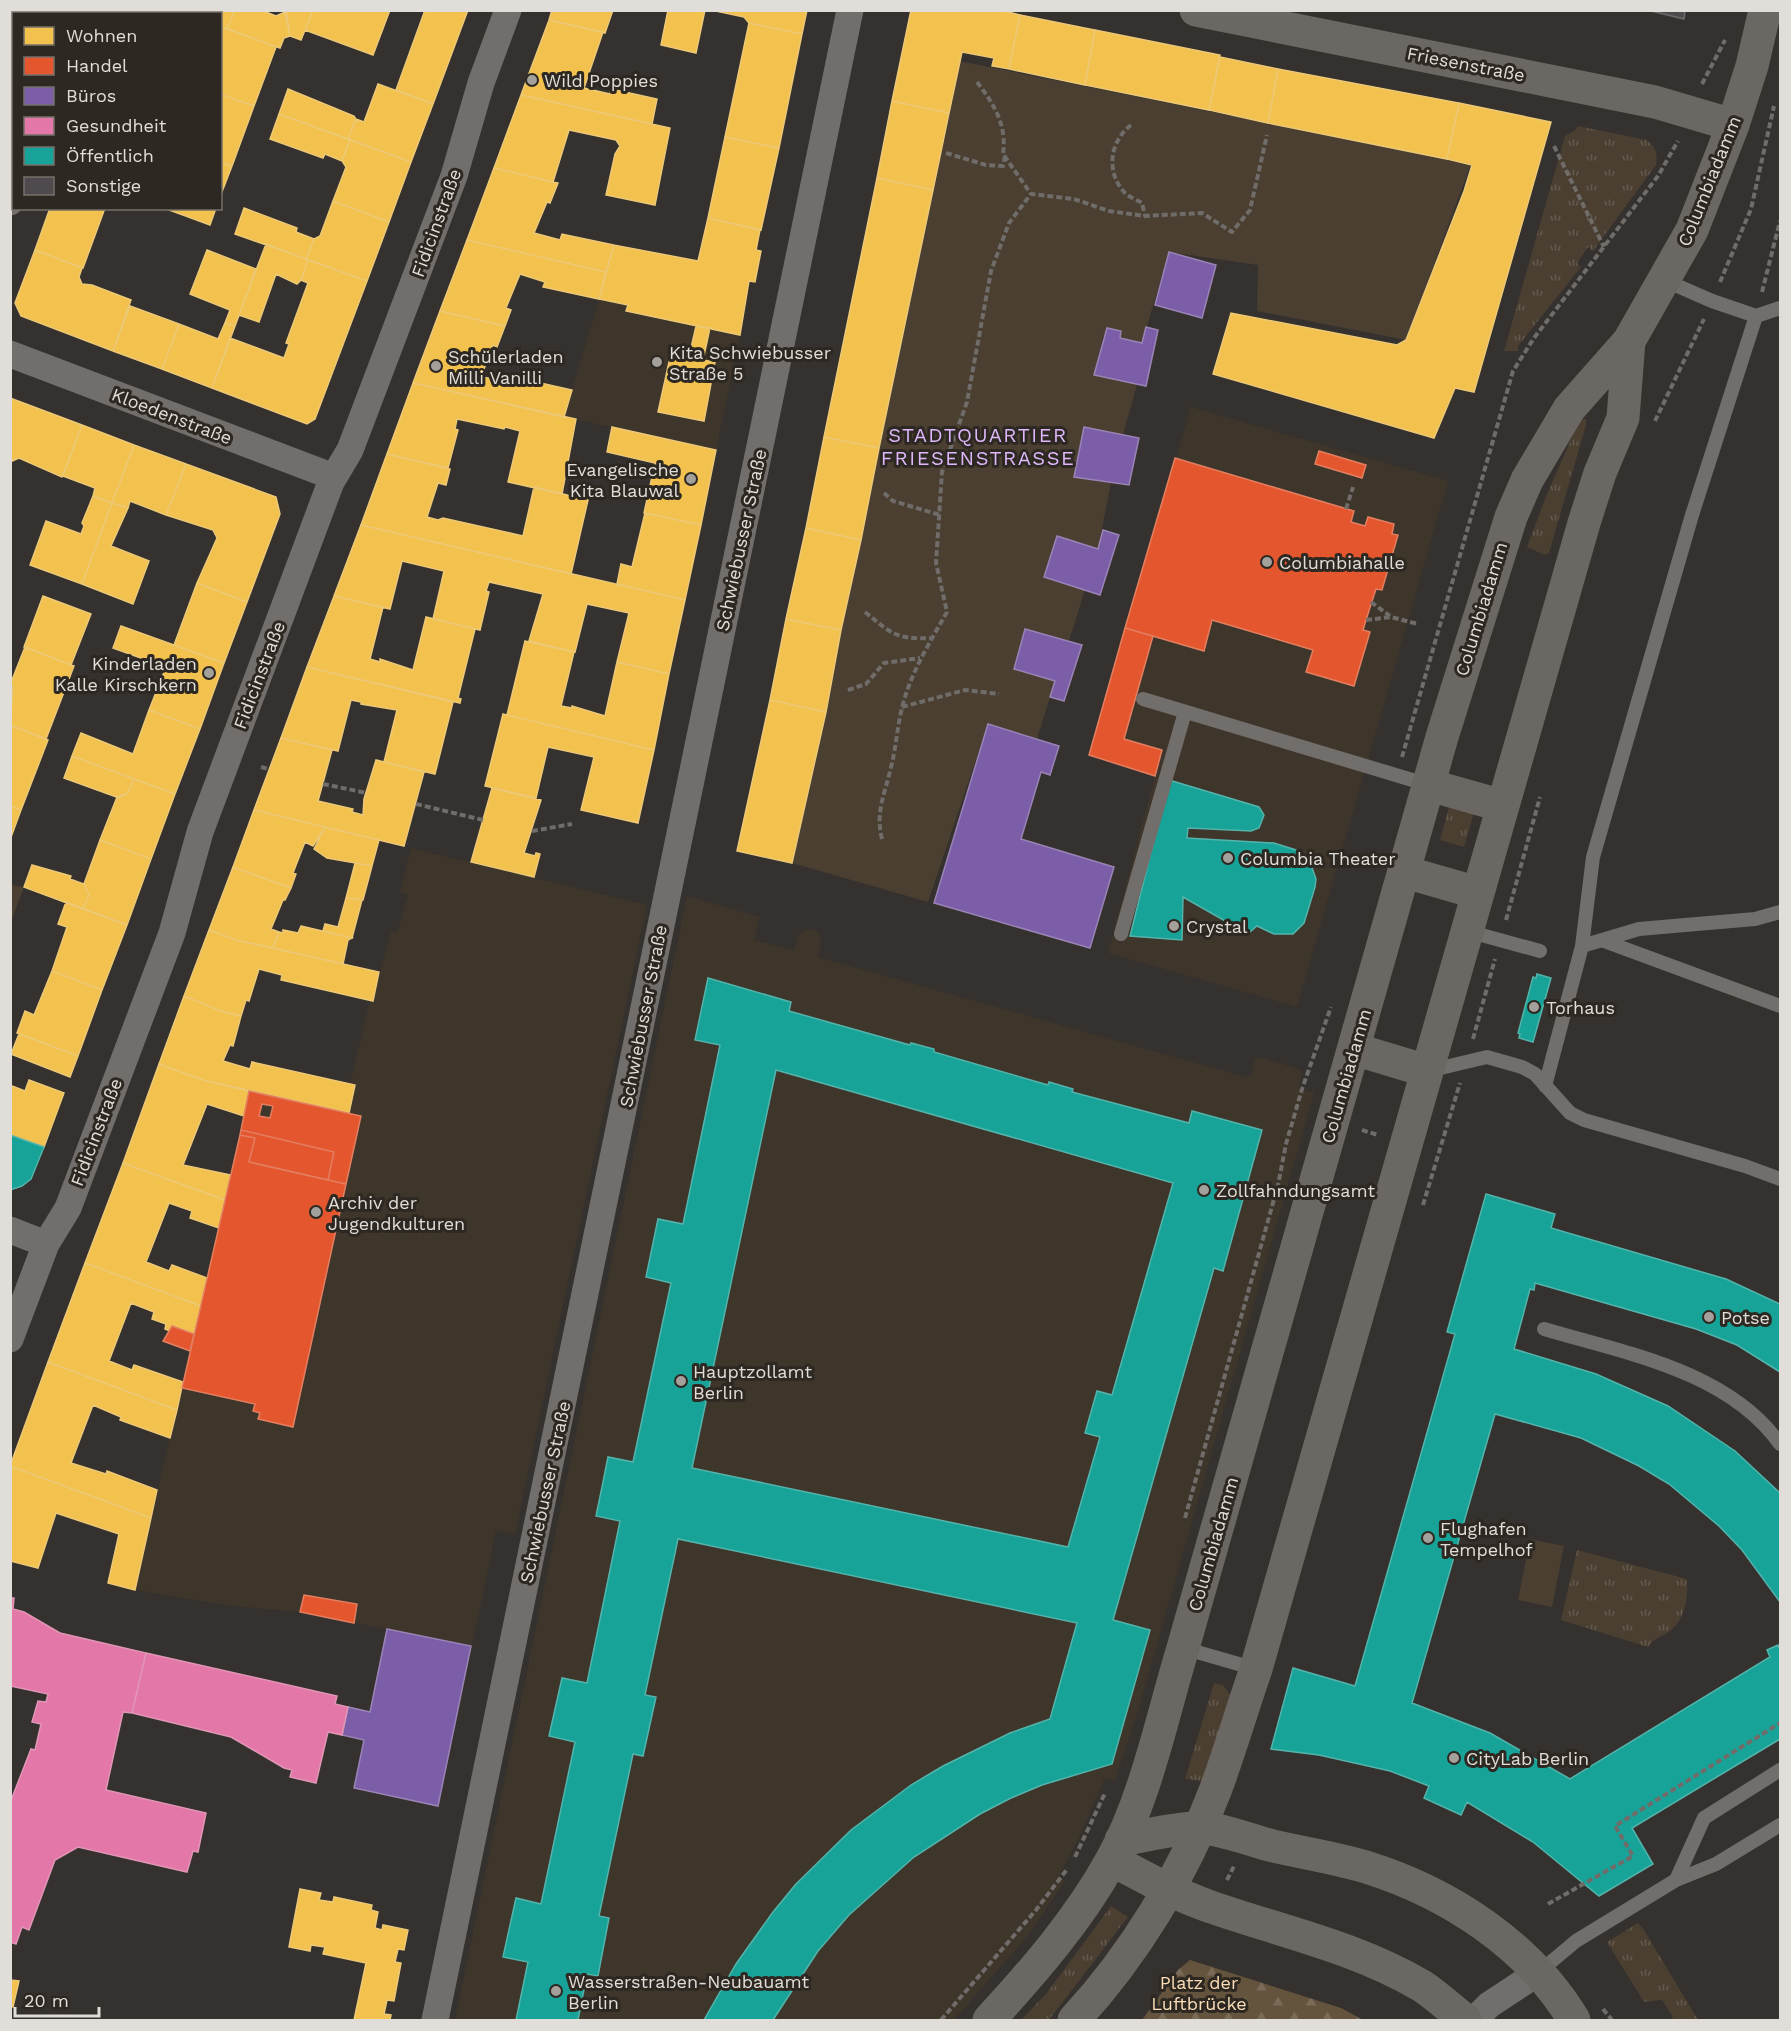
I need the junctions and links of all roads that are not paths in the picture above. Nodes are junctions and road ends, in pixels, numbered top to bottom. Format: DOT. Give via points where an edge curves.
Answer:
graph roads {
  1 [pos="508,10"];
  2 [pos="850,10"];
  3 [pos="1196,10"];
  4 [pos="1766,10"];
  5 [pos="1733,125"];
  6 [pos="1664,279"];
  7 [pos="1780,308"];
  8 [pos="1756,316"];
  9 [pos="1629,341"];
  10 [pos="10,354"];
  11 [pos="334,477"];
  12 [pos="1143,699"];
  13 [pos="1185,712"];
  14 [pos="1429,785"];
  15 [pos="1503,806"];
  16 [pos="1405,872"];
  17 [pos="1478,893"];
  18 [pos="1780,912"];
  19 [pos="1467,931"];
  20 [pos="1121,934"];
  21 [pos="1604,941"];
  22 [pos="1582,946"];
  23 [pos="1540,951"];
  24 [pos="1780,1006"];
  25 [pos="1354,1049"];
  26 [pos="1427,1071"];
  27 [pos="1545,1086"];
  28 [pos="1780,1179"];
  29 [pos="10,1230"];
  30 [pos="46,1244"];
  31 [pos="1544,1329"];
  32 [pos="10,1339"];
  33 [pos="1780,1444"];
  34 [pos="1183,1648"];
  35 [pos="1256,1669"];
  36 [pos="1780,1770"];
  37 [pos="1780,1825"];
  38 [pos="1199,1827"];
  39 [pos="1116,1850"];
  40 [pos="1676,1880"];
  41 [pos="1167,1889"];
  42 [pos="1539,1972"];
  43 [pos="435,2020"];
  44 [pos="989,2020"];
  45 [pos="1074,2020"];
  46 [pos="1465,2020"];
  47 [pos="1474,2020"];
  48 [pos="1574,2020"];
  1 -- 11 [label="street, Fidicinstraße" via="441,210 350,450"];
  2 -- 43 [label="street, Schwiebusser Straße"];
  3 -- 5 [label="main road, Friesenstraße" via="1655,102"];
  4 -- 5 [label="main road, Columbiadamm"];
  5 -- 6 [label="main road, Columbiadamm" via="1692,230"];
  6 -- 8 [label="lane"];
  6 -- 9 [label="main road, Columbiadamm"];
  7 -- 8 [label="lane"];
  8 -- 22 [label="lane" via="1692,514 1593,857"];
  9 -- 14 [label="main road, Columbiadamm" via="1569,409 1510,517"];
  9 -- 15 [label="main road, Columbiadamm" via="1623,418 1587,513"];
  10 -- 11 [label="street, Kloedenstraße"];
  11 -- 30 [label="street, Fidicinstraße" via="200,832 172,933 68,1208"];
  12 -- 13 [label="lane"];
  13 -- 14 [label="lane"];
  13 -- 20 [label="lane"];
  14 -- 15 [label="main road"];
  14 -- 16 [label="main road, Columbiadamm"];
  15 -- 17 [label="main road, Columbiadamm"];
  16 -- 17 [label="main road"];
  16 -- 25 [label="main road, Columbiadamm"];
  17 -- 19 [label="main road, Columbiadamm"];
  18 -- 21 [label="lane" via="1755,919 1639,929"];
  19 -- 23 [label="lane"];
  19 -- 26 [label="main road, Columbiadamm"];
  21 -- 22 [label="lane"];
  21 -- 24 [label="lane"];
  22 -- 27 [label="lane"];
  25 -- 26 [label="main road"];
  25 -- 34 [label="main road, Columbiadamm"];
  26 -- 27 [label="lane" via="1487,1057 1522,1067"];
  26 -- 35 [label="main road, Columbiadamm"];
  27 -- 28 [label="lane" via="1570,1113 1584,1120"];
  29 -- 30 [label="street"];
  30 -- 32 [label="street, Fidicinstraße"];
  31 -- 33 [label="lane" via="1644,1358 1714,1388 1760,1419"];
  34 -- 35 [label="lane"];
  34 -- 39 [label="main road, Columbiadamm" via="1140,1791"];
  35 -- 38 [label="main road, Columbiadamm"];
  36 -- 40 [label="lane" via="1704,1818"];
  37 -- 40 [label="lane" via="1716,1864"];
  38 -- 39 [label="main road"];
  38 -- 41 [label="main road"];
  38 -- 42 [label="main road" via="1392,1876 1474,1917"];
  39 -- 41 [label="main road"];
  39 -- 44 [label="main road" via="1062,1936"];
  40 -- 42 [label="lane" via="1575,1941"];
  41 -- 45 [label="main road" via="1132,1947"];
  41 -- 46 [label="main road" via="1329,1943 1382,1965 1424,1987"];
  42 -- 47 [label="street"];
  42 -- 48 [label="main road"];
}
